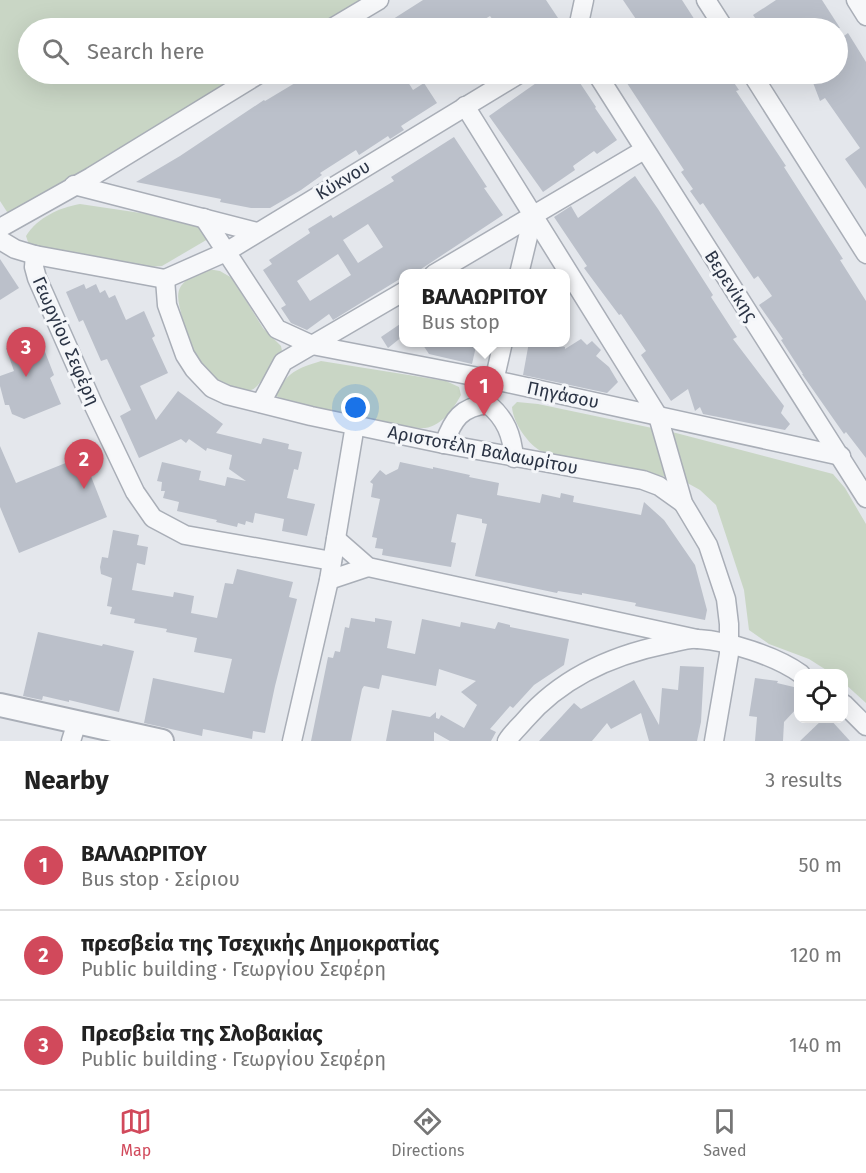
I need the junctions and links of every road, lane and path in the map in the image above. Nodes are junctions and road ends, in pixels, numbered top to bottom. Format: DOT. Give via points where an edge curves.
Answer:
graph roads {
  1 [pos="379,0"];
  2 [pos="584,0"];
  3 [pos="706,0"];
  4 [pos="856,0"];
  5 [pos="866,16"];
  6 [pos="349,18"];
  7 [pos="580,18"];
  8 [pos="718,18"];
  9 [pos="242,84"];
  10 [pos="502,84"];
  11 [pos="603,84"];
  12 [pos="758,84"];
  13 [pos="465,106"];
  14 [pos="644,150"];
  15 [pos="74,185"];
  16 [pos="533,216"];
  17 [pos="204,218"];
  18 [pos="0,228"];
  19 [pos="257,232"];
  20 [pos="0,240"];
  21 [pos="226,252"];
  22 [pos="866,254"];
  23 [pos="35,255"];
  24 [pos="441,269"];
  25 [pos="520,269"];
  26 [pos="566,269"];
  27 [pos="570,275"];
  28 [pos="165,279"];
  29 [pos="399,293"];
  30 [pos="312,345"];
  31 [pos="502,347"];
  32 [pos="494,380"];
  33 [pos="261,403"];
  34 [pos="488,404"];
  35 [pos="658,416"];
  36 [pos="355,425"];
  37 [pos="444,444"];
  38 [pos="841,456"];
  39 [pos="514,458"];
  40 [pos="866,498"];
  41 [pos="683,503"];
  42 [pos="336,539"];
  43 [pos="332,561"];
  44 [pos="368,567"];
  45 [pos="329,580"];
  46 [pos="697,639"];
  47 [pos="729,645"];
  48 [pos="794,670"];
  49 [pos="0,705"];
  50 [pos="848,709"];
  51 [pos="866,726"];
  52 [pos="74,732"];
  53 [pos="162,741"];
  54 [pos="292,741"];
  55 [pos="507,741"];
  56 [pos="714,741"];
  1 -- 6 [label="street"];
  2 -- 7 [label="street"];
  3 -- 8 [label="street"];
  4 -- 5 [label="street"];
  9 -- 15 [label="street"];
  10 -- 13 [label="street, Κύκνου"];
  11 -- 14 [label="street, Βερενίκης"];
  12 -- 22 [label="street"];
  13 -- 16 [label="street"];
  13 -- 19 [label="street, Κύκνου"];
  14 -- 16 [label="street"];
  14 -- 38 [label="street, Βερενίκης"];
  15 -- 17 [label="street"];
  15 -- 18 [label="street"];
  16 -- 24 [label="street"];
  16 -- 25 [label="street"];
  16 -- 26 [label="street"];
  17 -- 19 [label="street"];
  17 -- 21 [label="street, Πηγάσου"];
  19 -- 21 [label="street, Κύκνου"];
  20 -- 23 [label="street, Γεωργίου Σεφέρη"];
  21 -- 28 [label="street, Κύκνου"];
  21 -- 30 [label="street, Πηγάσου" via="277,329"];
  23 -- 28 [label="street"];
  23 -- 43 [label="street, Γεωργίου Σεφέρη" via="37,278 88,393 135,492 153,518 185,535"];
  27 -- 35 [label="street"];
  28 -- 33 [label="street, Αριστοτέλη Βαλαωρίτου" via="167,304 194,369 212,388"];
  29 -- 30 [label="street"];
  30 -- 32 [label="street, Πηγάσου"];
  30 -- 33 [label="street" via="283,362"];
  31 -- 32 [label="street"];
  32 -- 34 [label="street"];
  32 -- 35 [label="street, Πηγάσου"];
  33 -- 36 [label="street, Αριστοτέλη Βαλαωρίτου"];
  34 -- 37 [label="street" via="474,405 461,414 451,425"];
  34 -- 39 [label="street" via="500,414 509,430"];
  35 -- 38 [label="street, Πηγάσου"];
  35 -- 41 [label="street"];
  36 -- 37 [label="street, Αριστοτέλη Βαλαωρίτου"];
  36 -- 42 [label="street"];
  37 -- 39 [label="street, Αριστοτέλη Βαλαωρίτου"];
  38 -- 40 [label="street, Βερενίκης"];
  39 -- 41 [label="street, Αριστοτέλη Βαλαωρίτου" via="643,480"];
  41 -- 47 [label="street" via="716,566 726,599"];
  42 -- 43 [label="street"];
  42 -- 44 [label="street"];
  43 -- 45 [label="street"];
  44 -- 45 [label="street"];
  44 -- 46 [label="street"];
  45 -- 54 [label="street"];
  46 -- 47 [label="street"];
  46 -- 55 [label="street" via="608,661 571,680 540,703"];
  47 -- 48 [label="street"];
  47 -- 56 [label="street"];
  49 -- 52 [label="street"];
  50 -- 51 [label="street"];
  52 -- 53 [label="street"];
}
